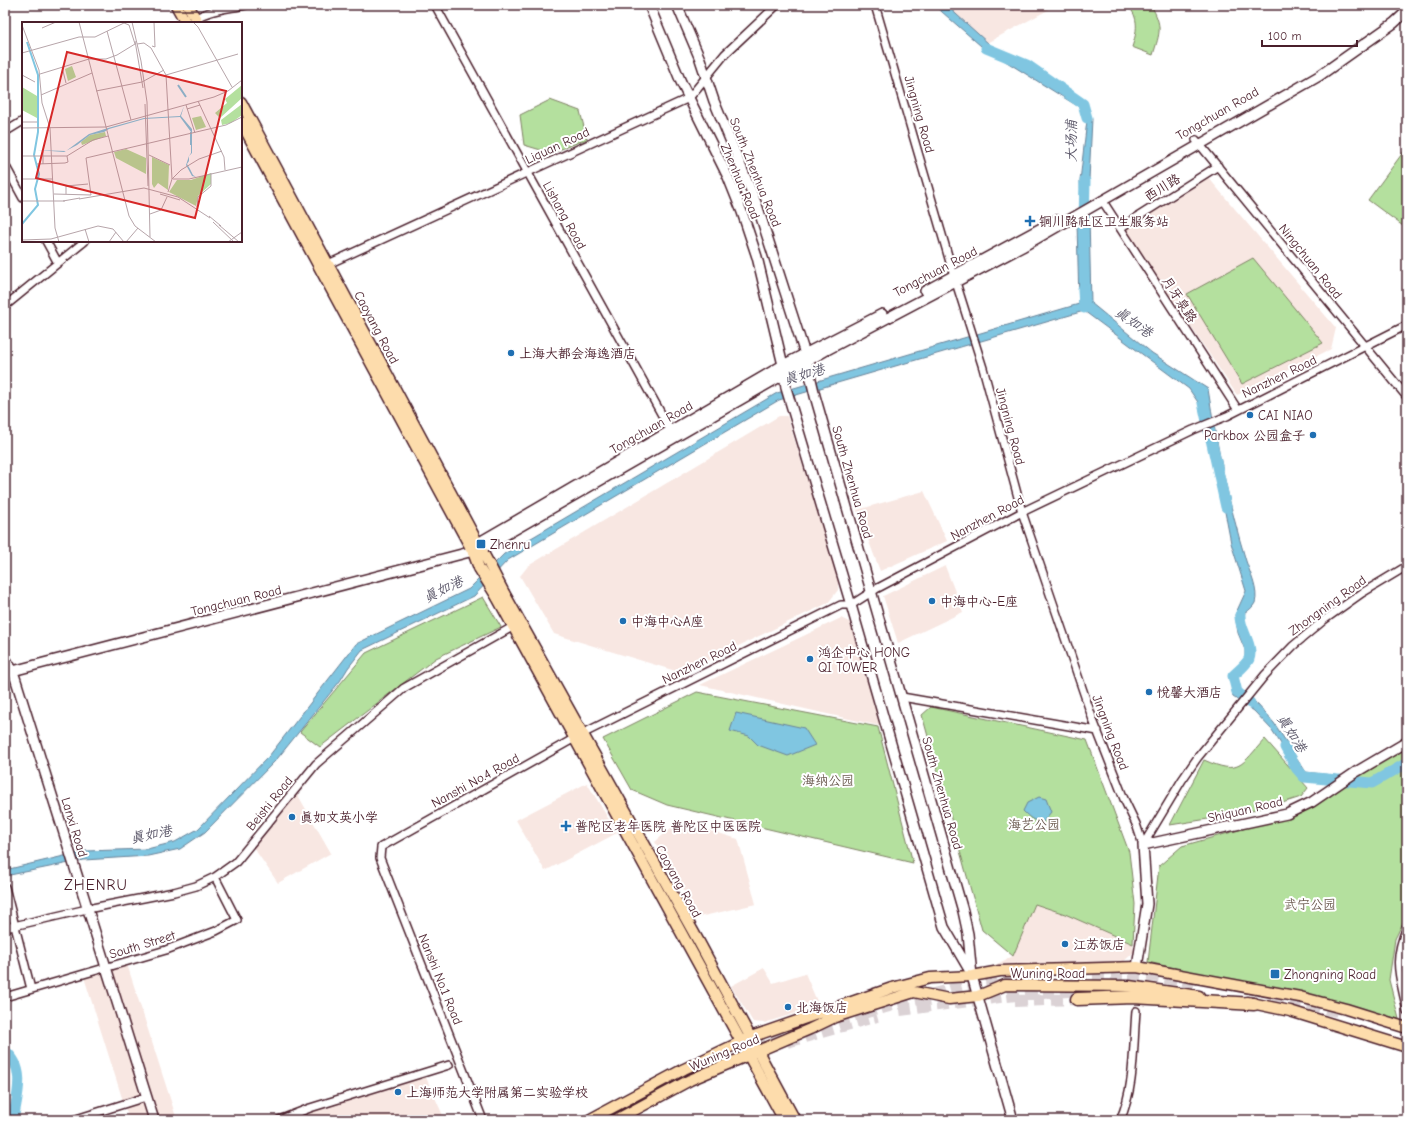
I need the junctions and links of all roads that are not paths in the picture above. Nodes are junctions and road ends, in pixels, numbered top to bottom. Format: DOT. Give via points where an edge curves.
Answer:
graph roads {
  1 [pos="176,5"];
  2 [pos="188,5"];
  3 [pos="245,5"];
  4 [pos="435,5"];
  5 [pos="649,5"];
  6 [pos="678,5"];
  7 [pos="777,5"];
  8 [pos="875,5"];
  9 [pos="1406,5"];
  10 [pos="1407,11"];
  11 [pos="195,21"];
  12 [pos="185,22"];
  13 [pos="706,76"];
  14 [pos="688,98"];
  15 [pos="242,108"];
  16 [pos="22,122"];
  17 [pos="245,126"];
  18 [pos="5,132"];
  19 [pos="1198,142"];
  20 [pos="5,165"];
  21 [pos="1218,166"];
  22 [pos="527,172"];
  23 [pos="22,196"];
  24 [pos="1102,200"];
  25 [pos="1091,203"];
  26 [pos="1120,228"];
  27 [pos="47,242"];
  28 [pos="84,242"];
  29 [pos="58,263"];
  30 [pos="324,266"];
  31 [pos="955,279"];
  32 [pos="5,306"];
  33 [pos="1407,325"];
  34 [pos="1366,347"];
  35 [pos="805,358"];
  36 [pos="783,365"];
  37 [pos="785,375"];
  38 [pos="1407,397"];
  39 [pos="1238,410"];
  40 [pos="673,434"];
  41 [pos="1022,512"];
  42 [pos="477,548"];
  43 [pos="1407,566"];
  44 [pos="872,592"];
  45 [pos="851,605"];
  46 [pos="517,625"];
  47 [pos="5,658"];
  48 [pos="9,672"];
  49 [pos="902,697"];
  50 [pos="1098,731"];
  51 [pos="578,736"];
  52 [pos="1407,742"];
  53 [pos="1143,846"];
  54 [pos="381,847"];
  55 [pos="215,877"];
  56 [pos="5,887"];
  57 [pos="87,909"];
  58 [pos="15,926"];
  59 [pos="1407,927"];
  60 [pos="5,928"];
  61 [pos="106,967"];
  62 [pos="1137,967"];
  63 [pos="972,976"];
  64 [pos="32,989"];
  65 [pos="978,996"];
  66 [pos="5,997"];
  67 [pos="1077,999"];
  68 [pos="1254,1004"];
  69 [pos="1136,1011"];
  70 [pos="1407,1011"];
  71 [pos="1407,1028"];
  72 [pos="747,1039"];
  73 [pos="1407,1047"];
  74 [pos="759,1051"];
  75 [pos="748,1054"];
  76 [pos="449,1065"];
  77 [pos="146,1097"];
  78 [pos="73,1120"];
  79 [pos="154,1120"];
  80 [pos="279,1120"];
  81 [pos="483,1120"];
  82 [pos="589,1120"];
  83 [pos="616,1120"];
  84 [pos="784,1120"];
  85 [pos="795,1120"];
  86 [pos="1013,1120"];
  87 [pos="1120,1120"];
  1 -- 12 [label="main road"];
  2 -- 11 [label="main road"];
  3 -- 11 [label="street" via="214,11"];
  4 -- 22 [label="street, Lishang Road"];
  5 -- 14 [label="main road, Zhenhua Road"];
  6 -- 13 [label="main road, South Zhenhua Road"];
  7 -- 13 [label="street, Liquan Road" via="725,54"];
  8 -- 31 [label="street, Jingning Road"];
  9 -- 19 [label="main road, Tongchuan Road" via="1354,47"];
  10 -- 19 [label="main road, Tongchuan Road" via="1319,76"];
  13 -- 14 [label="street, Liquan Road"];
  13 -- 35 [label="main road, South Zhenhua Road" via="757,205"];
  14 -- 22 [label="street, Liquan Road"];
  14 -- 36 [label="main road, Zhenhua Road" via="742,212 757,257"];
  15 -- 17 [label="main road, Caoyang Road"];
  16 -- 18 [label="street"];
  17 -- 30 [label="main road, Caoyang Road"];
  19 -- 21 [label="street, Ningchuan Road"];
  19 -- 24 [label="main road, Tongchuan Road"];
  19 -- 25 [label="main road, Tongchuan Road"];
  20 -- 23 [label="street"];
  21 -- 26 [label="street, 西川路"];
  21 -- 34 [label="street, Ningchuan Road"];
  22 -- 30 [label="street, Liquan Road"];
  22 -- 40 [label="street, Lishang Road"];
  24 -- 25 [label="main road, Tongchuan Road"];
  24 -- 26 [label="street, 月牙泉路"];
  25 -- 31 [label="main road, Tongchuan Road"];
  26 -- 39 [label="street, 月牙泉路"];
  27 -- 29 [label="street"];
  28 -- 29 [label="street"];
  29 -- 32 [label="street"];
  30 -- 42 [label="main road, Caoyang Road"];
  31 -- 35 [label="main road, Tongchuan Road"];
  31 -- 41 [label="street, Jingning Road"];
  33 -- 34 [label="street, Nanzhen Road"];
  34 -- 38 [label="street, Ningchuan Road"];
  34 -- 39 [label="street, Nanzhen Road"];
  35 -- 36 [label="main road, Tongchuan Road"];
  35 -- 37 [label="main road, Tongchuan Road"];
  35 -- 44 [label="main road, South Zhenhua Road"];
  36 -- 37 [label="main road, Zhenhua Road"];
  36 -- 40 [label="main road, Tongchuan Road"];
  37 -- 40 [label="main road, Tongchuan Road"];
  37 -- 45 [label="main road, South Zhenhua Road" via="791,407"];
  39 -- 41 [label="street, Nanzhen Road"];
  40 -- 42 [label="main road, Tongchuan Road"];
  41 -- 44 [label="street, Nanzhen Road"];
  41 -- 50 [label="street, Jingning Road"];
  42 -- 46 [label="main road, Caoyang Road, bridge" via="484,566"];
  42 -- 48 [label="main road, Tongchuan Road"];
  43 -- 53 [label="street, Zhongning Road" via="1324,620 1293,646 1265,675 1198,757"];
  44 -- 45 [label="street, Nanzhen Road"];
  44 -- 49 [label="main road, South Zhenhua Road"];
  45 -- 51 [label="street, Nanzhen Road" via="841,605"];
  45 -- 63 [label="main road, South Zhenhua Road" via="944,927"];
  46 -- 51 [label="main road, Caoyang Road"];
  46 -- 55 [label="street, Beishi Road" via="404,688 316,764 236,862"];
  47 -- 48 [label="main road, Lanxi Road"];
  48 -- 57 [label="main road, Lanxi Road"];
  49 -- 50 [label="street"];
  49 -- 63 [label="main road, South Zhenhua Road" via="963,910"];
  50 -- 53 [label="street, Jingning Road"];
  51 -- 54 [label="street, Nanshi No.4 Road"];
  51 -- 72 [label="main road, Caoyang Road" via="614,811"];
  52 -- 53 [label="main road, Shiquan Road" via="1312,802 1287,814"];
  53 -- 62 [label="main road" via="1147,904"];
  54 -- 81 [label="street, Nanshi No.1 Road" via="380,858"];
  55 -- 57 [label="street, Beishi Road" via="174,892"];
  55 -- 61 [label="street, South Street" via="237,920 190,942"];
  56 -- 58 [label="street"];
  57 -- 58 [label="street, Beishi Road"];
  57 -- 61 [label="main road, Lanxi Road"];
  58 -- 60 [label="street, Beishi Road"];
  58 -- 64 [label="street"];
  59 -- 70 [label="street" via="1400,942 1397,961"];
  61 -- 64 [label="street, South Street"];
  61 -- 77 [label="main road, Lanxi Road"];
  62 -- 63 [label="main road, Wuning Road" via="1000,971"];
  62 -- 71 [label="main road, Wuning Road" via="1300,997"];
  63 -- 65 [label="main road, South Zhenhua Road"];
  63 -- 72 [label="main road, Wuning Road" via="930,978"];
  64 -- 66 [label="street, South Street"];
  65 -- 68 [label="main road, Wuning Road" via="1005,985 1129,986"];
  65 -- 74 [label="main road, Wuning Road" via="949,999 914,992 835,1017"];
  65 -- 86 [label="main road, South Zhenhua Road"];
  67 -- 68 [label="highway" via="1133,997"];
  68 -- 73 [label="main road, Wuning Road" via="1297,1013"];
  69 -- 87 [label="street" via="1129,1088"];
  72 -- 74 [label="main road, Caoyang Road"];
  72 -- 75 [label="main road, Caoyang Road"];
  72 -- 82 [label="main road, Wuning Road" via="684,1069"];
  74 -- 75 [label="main road, Wuning Road"];
  74 -- 85 [label="main road, Caoyang Road"];
  75 -- 83 [label="main road, Wuning Road" via="690,1080"];
  75 -- 84 [label="main road, Caoyang Road"];
  76 -- 80 [label="street"];
  77 -- 78 [label="street"];
  77 -- 79 [label="main road, Lanxi Road"];
}
